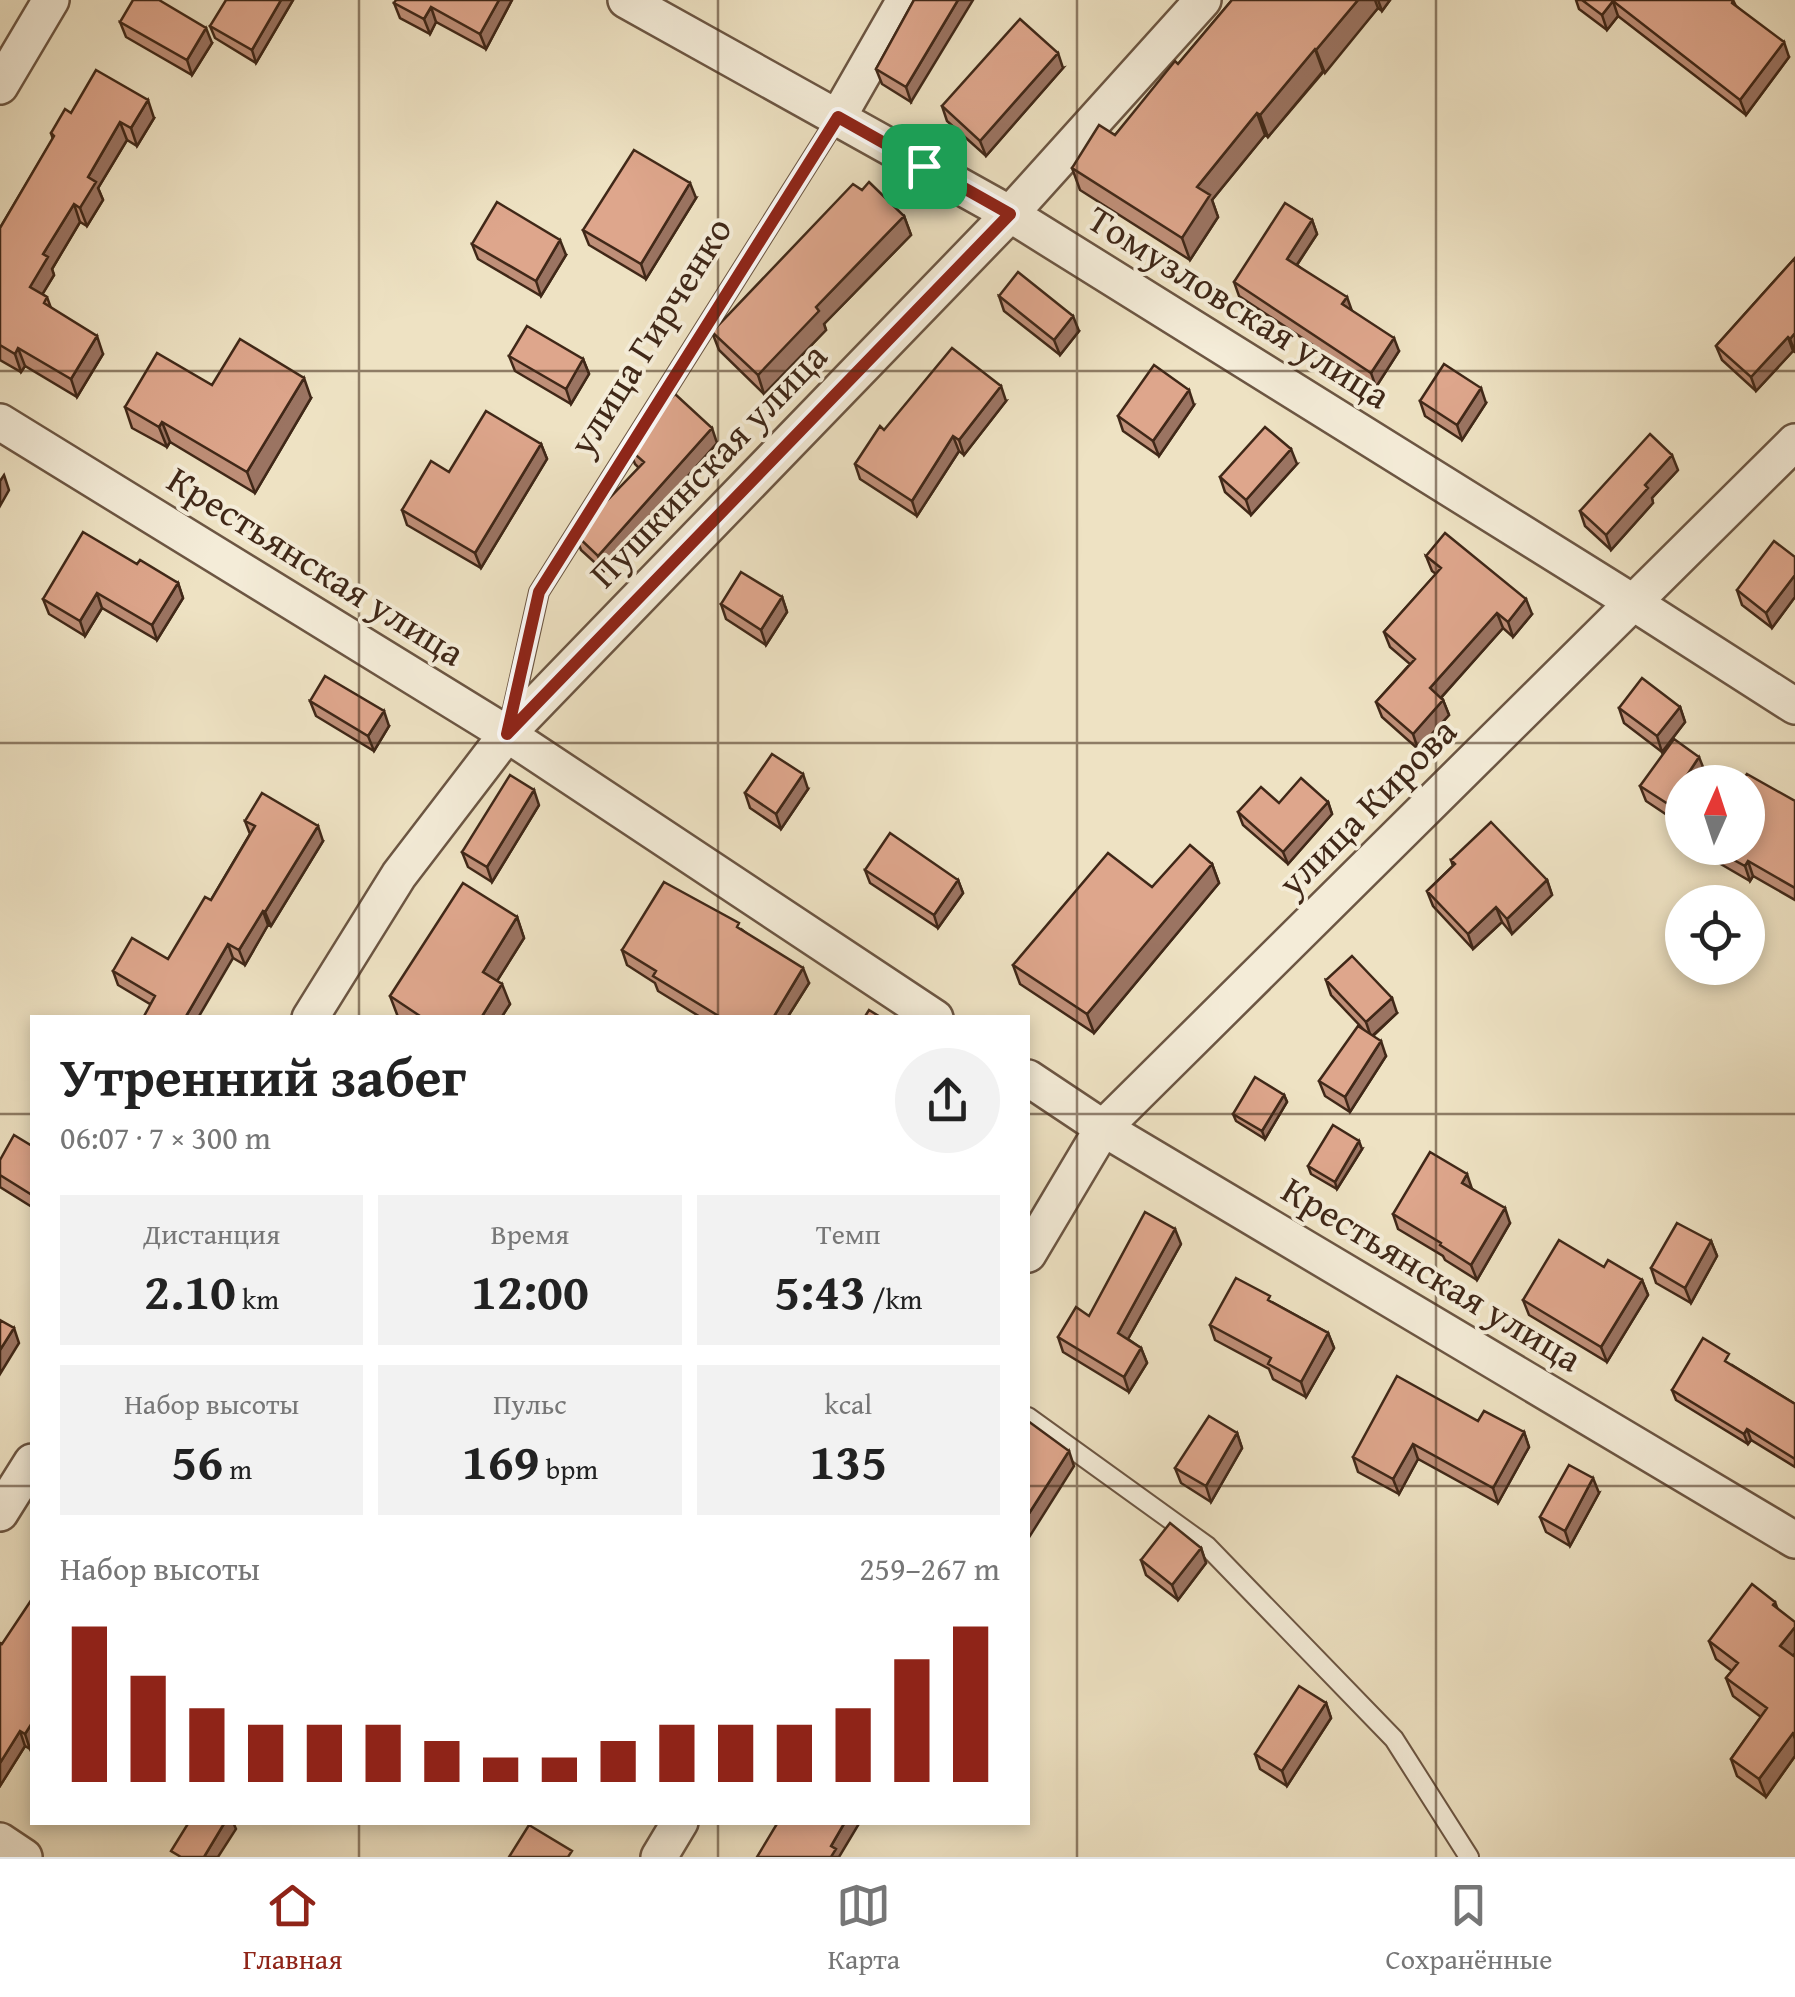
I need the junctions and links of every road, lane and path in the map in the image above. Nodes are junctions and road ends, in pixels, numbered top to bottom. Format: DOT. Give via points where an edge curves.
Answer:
graph roads {
  1 [pos="51,0"];
  2 [pos="626,0"];
  3 [pos="905,0"];
  4 [pos="1203,0"];
  5 [pos="0,86"];
  6 [pos="838,117"];
  7 [pos="1010,214"];
  8 [pos="0,422"];
  9 [pos="1795,442"];
  10 [pos="1634,603"];
  11 [pos="1795,706"];
  12 [pos="507,734"];
  13 [pos="312,1015"];
  14 [pos="931,1015"];
  15 [pos="1030,1079"];
  16 [pos="1102,1128"];
  17 [pos="1030,1251"];
  18 [pos="1030,1418"];
  19 [pos="30,1465"];
  20 [pos="0,1514"];
  21 [pos="1795,1540"];
  22 [pos="678,1825"];
  23 [pos="0,1841"];
  24 [pos="24,1857"];
  25 [pos="659,1857"];
  26 [pos="1469,1857"];
  1 -- 5 [label="street"];
  2 -- 6 [label="street, Томузловская улица"];
  3 -- 6 [label="street, улица Гирченко"];
  4 -- 7 [label="street, Пушкинская улица"];
  6 -- 7 [label="street, Томузловская улица"];
  6 -- 12 [label="lane, улица Гирченко" via="539,592"];
  7 -- 10 [label="street, Томузловская улица"];
  7 -- 12 [label="street, Пушкинская улица"];
  8 -- 12 [label="street, Крестьянская улица"];
  9 -- 10 [label="street, улица Кирова"];
  10 -- 11 [label="street, Томузловская улица"];
  10 -- 16 [label="street, улица Кирова"];
  12 -- 13 [label="street, Пушкинская улица" via="400,875"];
  12 -- 14 [label="street, Крестьянская улица"];
  15 -- 16 [label="street, Крестьянская улица"];
  16 -- 17 [label="street, улица Кирова"];
  16 -- 21 [label="street, Крестьянская улица"];
  18 -- 26 [label="lane" via="1207,1546 1394,1740"];
  19 -- 20 [label="street"];
  22 -- 25 [label="street"];
  23 -- 24 [label="street"];
}
